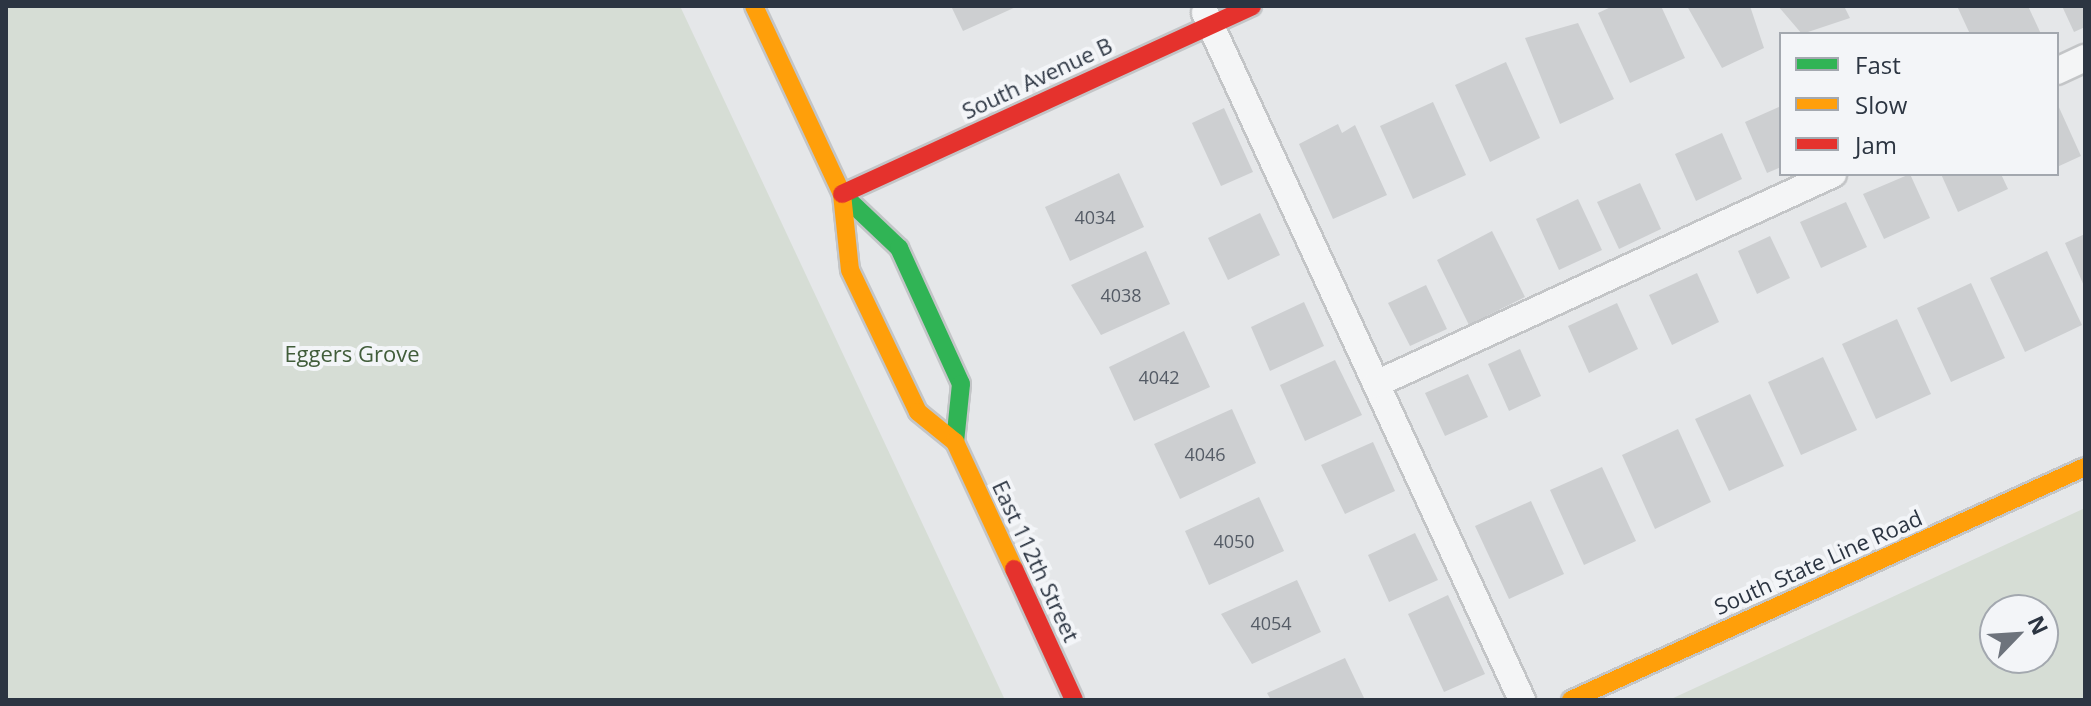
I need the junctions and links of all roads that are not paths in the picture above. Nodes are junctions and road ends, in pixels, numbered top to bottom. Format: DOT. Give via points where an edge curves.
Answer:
graph roads {
  1 [pos="754,6"];
  2 [pos="1252,6"];
  3 [pos="1206,16"];
  4 [pos="2085,58"];
  5 [pos="2059,70"];
  6 [pos="1829,176"];
  7 [pos="842,194"];
  8 [pos="1376,384"];
  9 [pos="955,442"];
  10 [pos="2085,467"];
  11 [pos="1074,700"];
  12 [pos="1522,700"];
  13 [pos="1571,700"];
  1 -- 7 [label="street, East 112th Street"];
  2 -- 3 [label="street, South Avenue B"];
  3 -- 7 [label="street, South Avenue B"];
  3 -- 8 [label="lane"];
  4 -- 5 [label="lane"];
  6 -- 8 [label="lane"];
  7 -- 9 [label="street, East 112th Street" via="850,270 918,412"];
  7 -- 9 [label="street, East 112th Street" via="899,248 961,384"];
  8 -- 12 [label="lane"];
  9 -- 11 [label="street, East 112th Street"];
  10 -- 13 [label="street, South State Line Road"];
}
